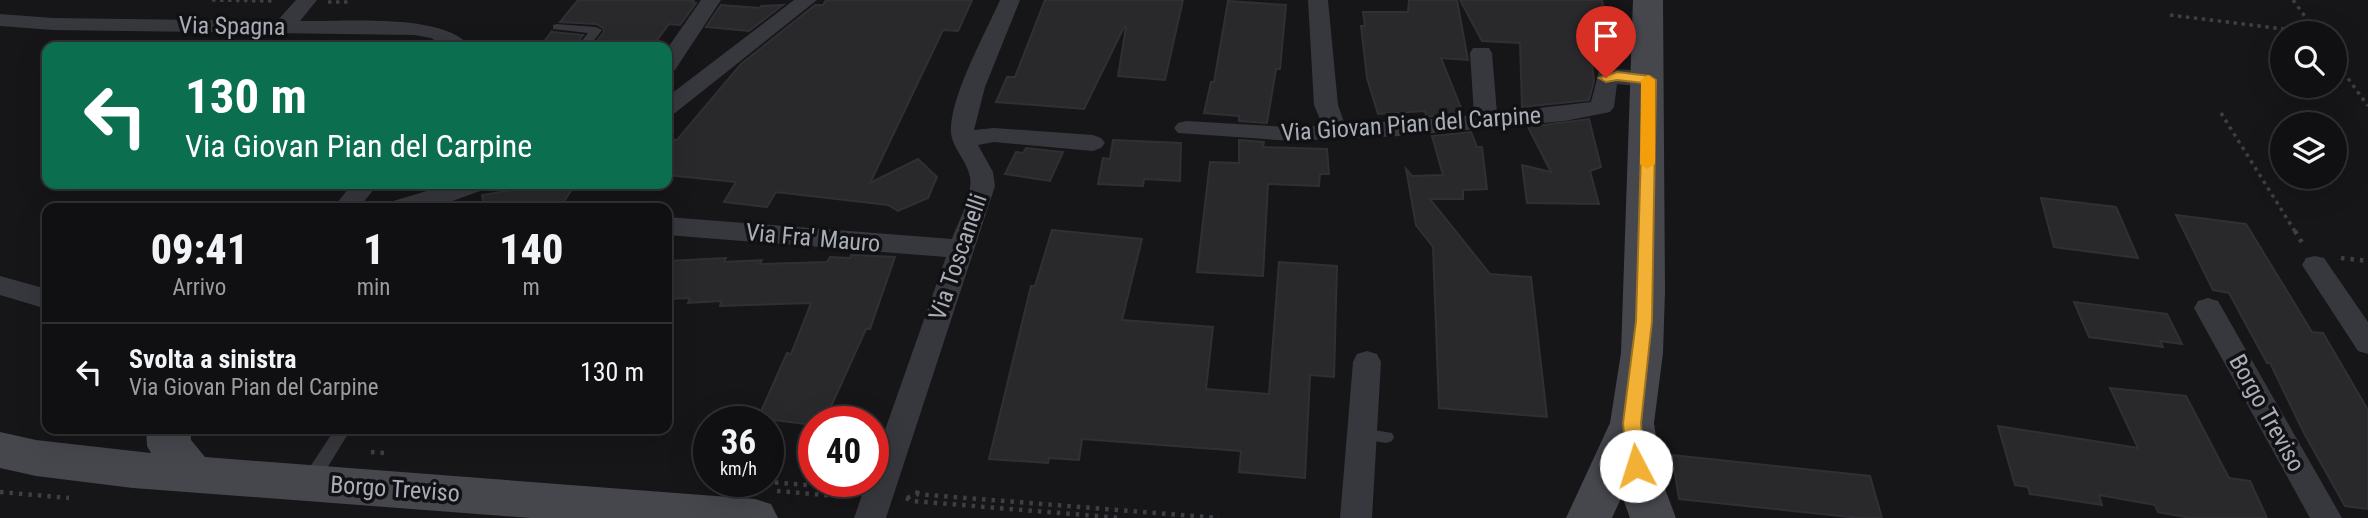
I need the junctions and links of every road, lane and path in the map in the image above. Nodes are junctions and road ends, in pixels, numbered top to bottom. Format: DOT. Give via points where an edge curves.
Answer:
graph roads {
  1 [pos="212,0"];
  2 [pos="711,0"];
  3 [pos="807,0"];
  4 [pos="1010,0"];
  5 [pos="1318,0"];
  6 [pos="1648,0"];
  7 [pos="2293,0"];
  8 [pos="283,1"];
  9 [pos="314,1"];
  10 [pos="352,2"];
  11 [pos="2170,15"];
  12 [pos="0,20"];
  13 [pos="2308,21"];
  14 [pos="283,27"];
  15 [pos="557,27"];
  16 [pos="2270,27"];
  17 [pos="452,42"];
  18 [pos="587,42"];
  19 [pos="1481,53"];
  20 [pos="672,58"];
  21 [pos="2347,77"];
  22 [pos="1650,80"];
  23 [pos="672,104"];
  24 [pos="2368,106"];
  25 [pos="2221,113"];
  26 [pos="1488,121"];
  27 [pos="1186,128"];
  28 [pos="1336,128"];
  29 [pos="964,139"];
  30 [pos="1093,144"];
  31 [pos="362,189"];
  32 [pos="461,189"];
  33 [pos="349,203"];
  34 [pos="424,203"];
  35 [pos="672,226"];
  36 [pos="960,250"];
  37 [pos="2313,260"];
  38 [pos="0,285"];
  39 [pos="42,298"];
  40 [pos="2208,308"];
  41 [pos="2368,344"];
  42 [pos="1367,362"];
  43 [pos="1632,423"];
  44 [pos="168,434"];
  45 [pos="340,434"];
  46 [pos="12,456"];
  47 [pos="194,475"];
  48 [pos="309,482"];
  49 [pos="919,486"];
  50 [pos="917,494"];
  51 [pos="581,510"];
  52 [pos="755,518"];
  53 [pos="870,518"];
  54 [pos="1121,518"];
  55 [pos="1219,518"];
  56 [pos="1356,518"];
  57 [pos="1590,518"];
  58 [pos="1607,518"];
  59 [pos="1620,518"];
  60 [pos="1653,518"];
  61 [pos="2326,518"];
  1 -- 8 [label="path"];
  2 -- 20 [label="street"];
  3 -- 23 [label="street"];
  4 -- 29 [label="street, Via Toscanelli" via="964,113"];
  5 -- 28 [label="street" via="1326,105"];
  6 -- 22 [label="street"];
  7 -- 13 [label="path"];
  9 -- 10 [label="path"];
  9 -- 14 [label="street"];
  11 -- 16 [label="path"];
  12 -- 14 [label="street, Via Spagna"];
  14 -- 17 [label="street, Via Spagna" via="422,30"];
  15 -- 18 [label="lane" via="596,30"];
  19 -- 26 [label="street"];
  21 -- 24 [label="path"];
  22 -- 26 [label="street, Via Giovan Pian del Carpine" via="1607,76 1603,105 1596,110"];
  22 -- 43 [label="street" via="1642,353"];
  25 -- 37 [label="path"];
  26 -- 28 [label="street, Via Giovan Pian del Carpine" via="1374,131"];
  27 -- 28 [label="street, Via Giovan Pian del Carpine" via="1306,135"];
  29 -- 30 [label="street" via="994,135"];
  29 -- 36 [label="street, Via Toscanelli" via="983,181"];
  31 -- 33 [label="street"];
  32 -- 34 [label="street"];
  35 -- 36 [label="street, Via Fra' Mauro"];
  36 -- 53 [label="street, Via Toscanelli"];
  37 -- 41 [label="street"];
  38 -- 39 [label="street"];
  40 -- 61 [label="street, Borgo Treviso"];
  42 -- 56 [label="street" via="1374,435"];
  43 -- 57 [label="street"];
  43 -- 60 [label="street" via="1639,481"];
  44 -- 47 [label="street" via="169,446"];
  45 -- 48 [label="lane"];
  46 -- 47 [label="street, Borgo Treviso"];
  47 -- 48 [label="street, Borgo Treviso"];
  48 -- 51 [label="street, Borgo Treviso"];
  49 -- 50 [label="path"];
  50 -- 54 [label="path" via="906,498"];
  50 -- 55 [label="path"];
  51 -- 52 [label="street, Borgo Treviso"];
  58 -- 59 [label="street"];
}
